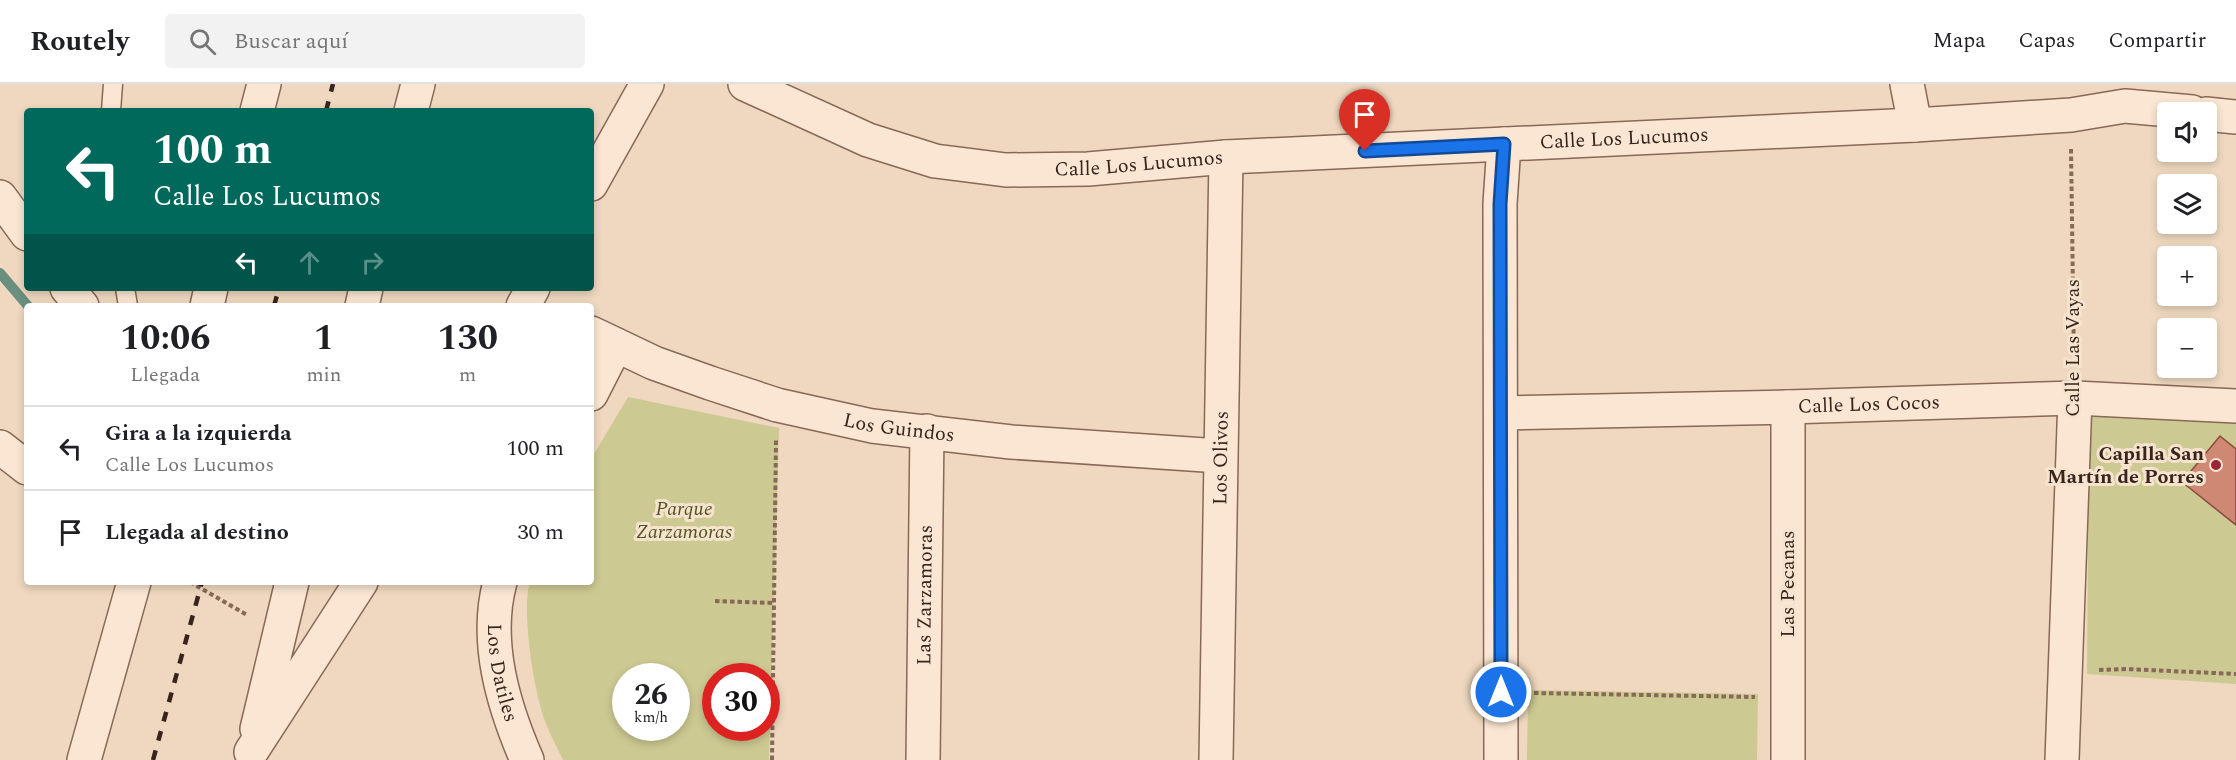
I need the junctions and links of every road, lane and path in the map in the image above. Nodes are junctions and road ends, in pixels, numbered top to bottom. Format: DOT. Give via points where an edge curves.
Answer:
graph roads {
  1 [pos="113,84"];
  2 [pos="264,84"];
  3 [pos="418,84"];
  4 [pos="647,84"];
  5 [pos="745,84"];
  6 [pos="1907,84"];
  7 [pos="2127,95"];
  8 [pos="2157,103"];
  9 [pos="111,108"];
  10 [pos="258,108"];
  11 [pos="412,108"];
  12 [pos="2071,115"];
  13 [pos="2217,115"];
  14 [pos="2236,117"];
  15 [pos="1915,125"];
  16 [pos="1504,144"];
  17 [pos="1226,157"];
  18 [pos="594,179"];
  19 [pos="0,197"];
  20 [pos="24,230"];
  21 [pos="70,291"];
  22 [pos="80,303"];
  23 [pos="603,339"];
  24 [pos="594,380"];
  25 [pos="2075,398"];
  26 [pos="777,405"];
  27 [pos="2236,406"];
  28 [pos="1788,408"];
  29 [pos="1501,413"];
  30 [pos="927,430"];
  31 [pos="0,447"];
  32 [pos="1220,456"];
  33 [pos="24,466"];
  34 [pos="133,585"];
  35 [pos="195,585"];
  36 [pos="291,585"];
  37 [pos="359,585"];
  38 [pos="500,585"];
  39 [pos="715,601"];
  40 [pos="774,603"];
  41 [pos="279,634"];
  42 [pos="2091,670"];
  43 [pos="2236,674"];
  44 [pos="1529,693"];
  45 [pos="1755,697"];
  46 [pos="250,756"];
  47 [pos="84,760"];
  48 [pos="527,760"];
  49 [pos="772,760"];
  50 [pos="923,760"];
  51 [pos="1215,760"];
  52 [pos="1502,760"];
  53 [pos="1788,760"];
  54 [pos="2062,760"];
  1 -- 9 [label="lane"];
  2 -- 10 [label="street"];
  3 -- 11 [label="street"];
  4 -- 18 [label="street"];
  5 -- 17 [label="street, Calle Los Lucumos" via="868,140 935,161 1030,170"];
  6 -- 15 [label="street"];
  7 -- 8 [label="street, Calle Los Lucumos"];
  7 -- 12 [label="street, Calle Los Lucumos"];
  12 -- 15 [label="street, Calle Los Lucumos"];
  12 -- 25 [label="path, Calle Las Vayas"];
  13 -- 14 [label="street"];
  15 -- 16 [label="street, Calle Los Lucumos"];
  16 -- 17 [label="street, Calle Los Lucumos"];
  16 -- 29 [label="street" via="1500,204"];
  17 -- 32 [label="street, Los Olivos"];
  19 -- 20 [label="street"];
  21 -- 22 [label="street"];
  23 -- 24 [label="street"];
  23 -- 26 [label="street, Los Guindos" via="654,363"];
  25 -- 27 [label="street, Calle Los Cocos"];
  25 -- 28 [label="street, Calle Los Cocos"];
  25 -- 54 [label="street, Calle Las Vayas"];
  26 -- 30 [label="street, Los Guindos" via="872,426"];
  26 -- 40 [label="path"];
  28 -- 29 [label="street, Calle Los Cocos"];
  28 -- 53 [label="street, Las Pecanas"];
  29 -- 52 [label="street"];
  30 -- 32 [label="street, Los Guindos" via="1011,442"];
  30 -- 50 [label="street, Las Zarzamoras"];
  31 -- 33 [label="street"];
  32 -- 51 [label="street, Los Olivos"];
  34 -- 47 [label="street"];
  35 -- 41 [label="path"];
  36 -- 41 [label="street"];
  37 -- 46 [label="street"];
  38 -- 48 [label="street, Los Datiles" via="494,626 496,661 505,701"];
  39 -- 40 [label="path"];
  40 -- 49 [label="path"];
  41 -- 46 [label="street"];
  42 -- 43 [label="path"];
  44 -- 45 [label="path"];
}
